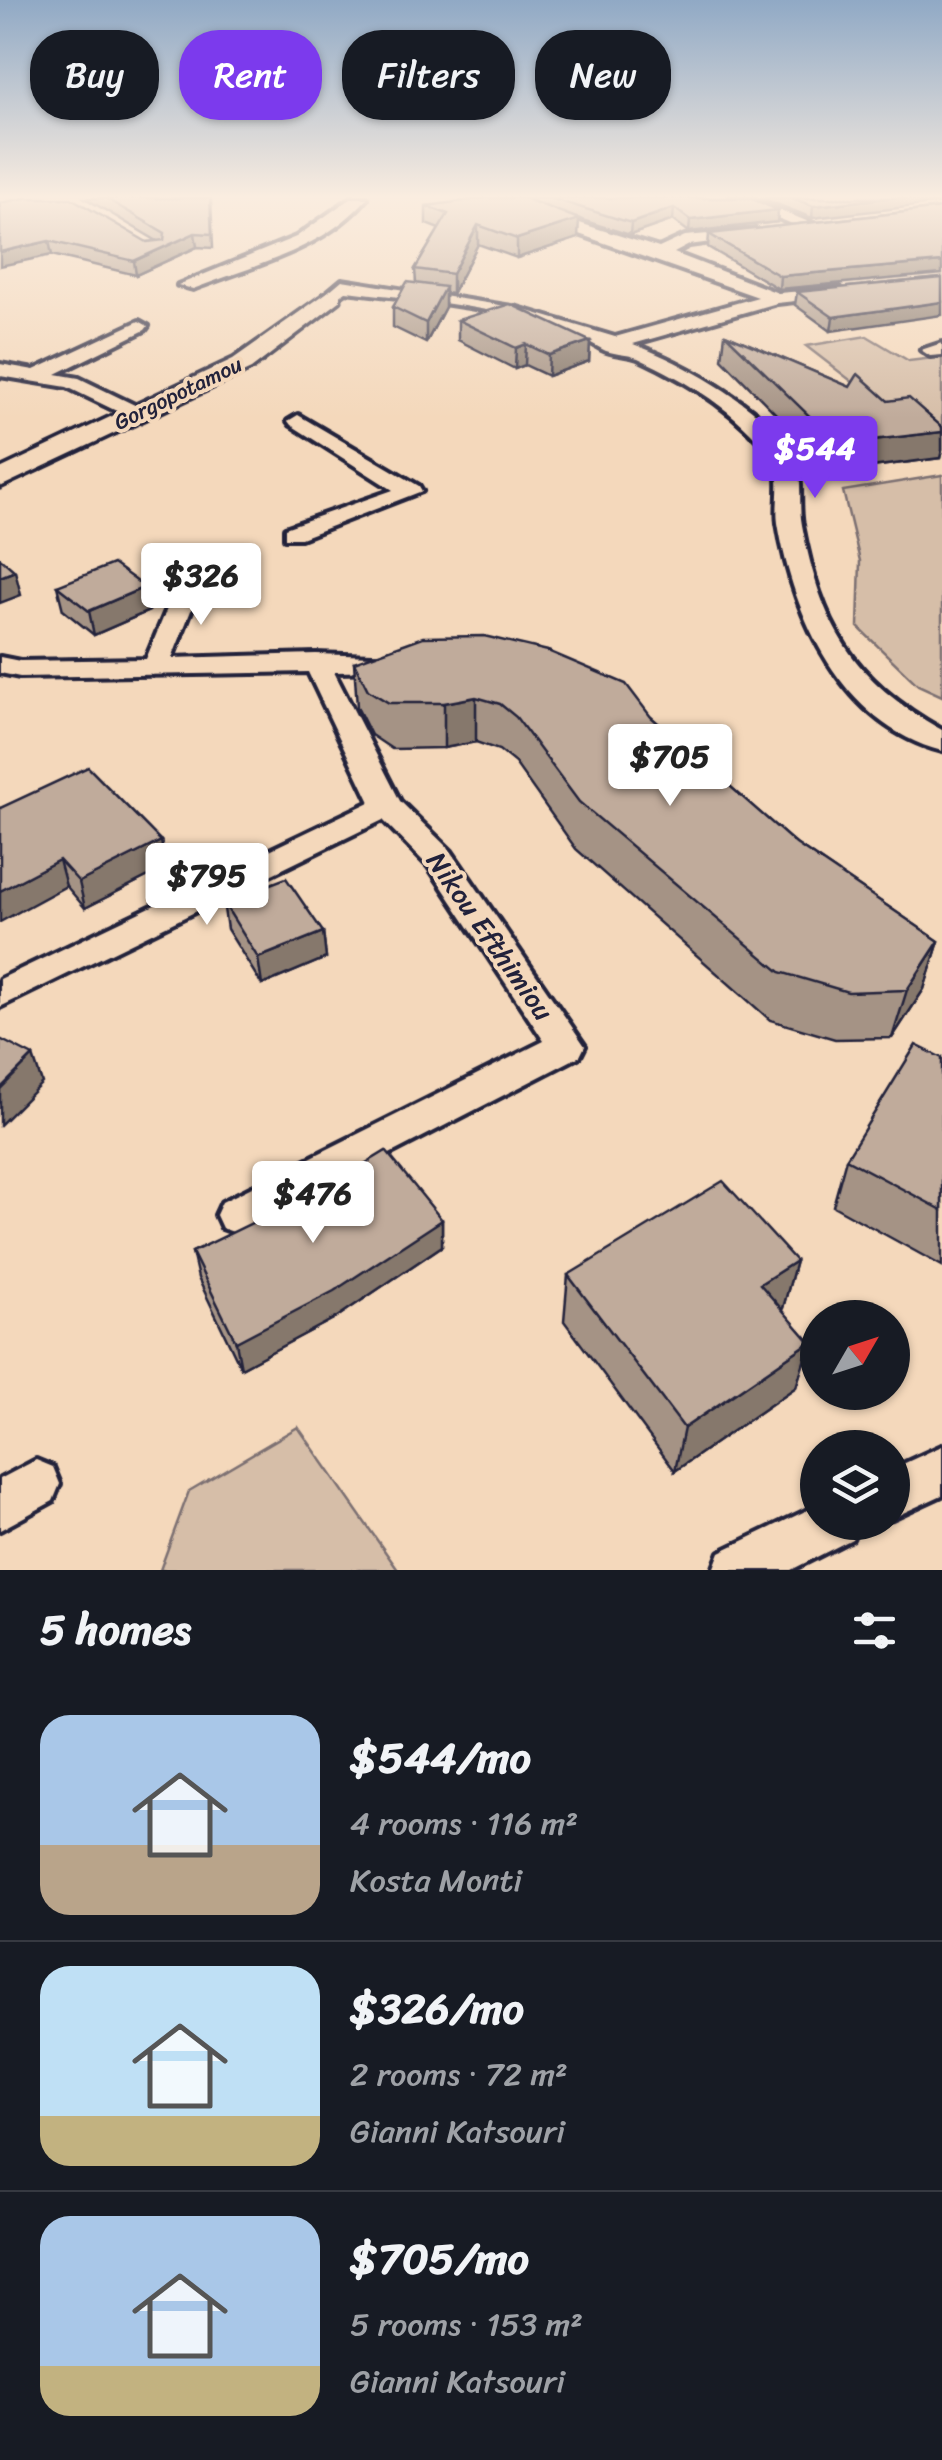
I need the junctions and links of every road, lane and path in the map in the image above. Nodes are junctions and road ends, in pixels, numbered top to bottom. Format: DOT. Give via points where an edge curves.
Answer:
graph roads {
  1 [pos="220,271"];
  2 [pos="706,271"];
  3 [pos="187,284"];
  4 [pos="337,290"];
  5 [pos="852,291"];
  6 [pos="776,298"];
  7 [pos="140,326"];
  8 [pos="621,344"];
  9 [pos="0,370"];
  10 [pos="36,376"];
  11 [pos="138,414"];
  12 [pos="298,421"];
  13 [pos="0,479"];
  14 [pos="293,533"];
  15 [pos="196,568"];
  16 [pos="316,662"];
  17 [pos="412,663"];
  18 [pos="0,665"];
  19 [pos="156,666"];
  20 [pos="942,742"];
  21 [pos="387,806"];
  22 [pos="0,994"];
  23 [pos="236,1215"];
  24 [pos="942,1470"];
  25 [pos="910,1485"];
  26 [pos="800,1539"];
  27 [pos="738,1570"];
  1 -- 3 [label="street"];
  2 -- 6 [label="street"];
  4 -- 8 [label="street" via="597,346"];
  4 -- 11 [label="street, Gorgopotamou" via="242,364"];
  5 -- 6 [label="street"];
  6 -- 8 [label="street"];
  7 -- 10 [label="street"];
  8 -- 20 [label="street" via="707,388 785,459 789,522 822,637 881,706"];
  9 -- 10 [label="street"];
  10 -- 11 [label="street" via="72,382"];
  11 -- 13 [label="street, Gorgopotamou"];
  12 -- 14 [label="street" via="411,491"];
  15 -- 19 [label="street"];
  16 -- 17 [label="street"];
  16 -- 19 [label="street"];
  16 -- 21 [label="street, Nikou Efthimiou"];
  18 -- 19 [label="street"];
  21 -- 22 [label="street"];
  21 -- 23 [label="street, Nikou Efthimiou" via="440,859 568,1046"];
  24 -- 25 [label="street"];
  26 -- 27 [label="street"];
}
